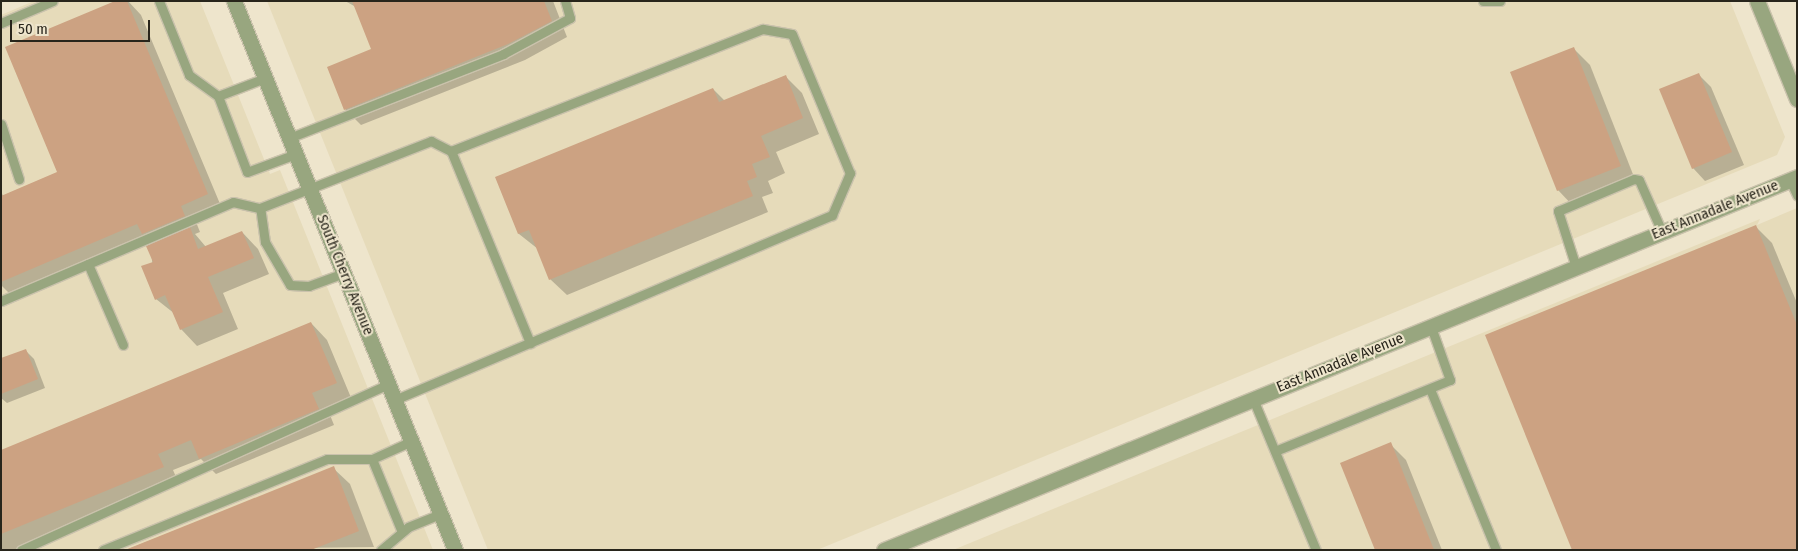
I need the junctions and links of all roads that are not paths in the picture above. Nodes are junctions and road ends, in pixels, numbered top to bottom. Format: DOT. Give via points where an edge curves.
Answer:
graph roads {
  1 [pos="54,1"];
  2 [pos="159,1"];
  3 [pos="234,1"];
  4 [pos="565,1"];
  5 [pos="1482,1"];
  6 [pos="1500,1"];
  7 [pos="1756,1"];
  8 [pos="1,23"];
  9 [pos="265,78"];
  10 [pos="218,96"];
  11 [pos="1797,98"];
  12 [pos="1,124"];
  13 [pos="290,138"];
  14 [pos="451,151"];
  15 [pos="296,154"];
  16 [pos="1794,178"];
  17 [pos="19,179"];
  18 [pos="310,188"];
  19 [pos="1797,195"];
  20 [pos="260,208"];
  21 [pos="1662,232"];
  22 [pos="88,264"];
  23 [pos="1576,267"];
  24 [pos="344,273"];
  25 [pos="1,301"];
  26 [pos="1431,327"];
  27 [pos="530,343"];
  28 [pos="123,345"];
  29 [pos="389,384"];
  30 [pos="1430,388"];
  31 [pos="1253,399"];
  32 [pos="395,400"];
  33 [pos="412,441"];
  34 [pos="1275,451"];
  35 [pos="372,459"];
  36 [pos="441,514"];
  37 [pos="402,532"];
  38 [pos="21,550"];
  39 [pos="103,550"];
  40 [pos="381,550"];
  41 [pos="455,550"];
  42 [pos="884,550"];
  43 [pos="1316,550"];
  44 [pos="1496,550"];
  1 -- 8 [label="lane"];
  2 -- 10 [label="lane" via="189,75"];
  3 -- 9 [label="street, South Cherry Avenue"];
  4 -- 13 [label="lane" via="570,18 512,50"];
  5 -- 6 [label="lane"];
  7 -- 11 [label="street"];
  9 -- 10 [label="lane"];
  9 -- 13 [label="street, South Cherry Avenue"];
  10 -- 15 [label="lane" via="247,172"];
  12 -- 17 [label="lane"];
  13 -- 15 [label="street, South Cherry Avenue"];
  14 -- 18 [label="lane" via="431,141"];
  14 -- 27 [label="lane"];
  14 -- 27 [label="lane" via="763,28 792,34 850,173 832,214"];
  15 -- 18 [label="street, South Cherry Avenue"];
  16 -- 19 [label="lane"];
  16 -- 21 [label="street, East Annadale Avenue"];
  18 -- 20 [label="lane"];
  18 -- 24 [label="street, South Cherry Avenue"];
  20 -- 22 [label="lane" via="232,202"];
  20 -- 24 [label="lane" via="265,242 278,268 297,289"];
  21 -- 23 [label="street, East Annadale Avenue"];
  21 -- 23 [label="lane" via="1639,180 1634,179 1558,211"];
  22 -- 25 [label="lane"];
  22 -- 28 [label="lane"];
  23 -- 26 [label="street, East Annadale Avenue"];
  24 -- 29 [label="street, South Cherry Avenue"];
  26 -- 30 [label="lane" via="1452,377"];
  26 -- 31 [label="street, East Annadale Avenue"];
  27 -- 32 [label="lane"];
  29 -- 32 [label="street, South Cherry Avenue"];
  29 -- 38 [label="lane"];
  30 -- 34 [label="lane"];
  30 -- 44 [label="lane"];
  31 -- 34 [label="lane"];
  31 -- 42 [label="street, East Annadale Avenue"];
  32 -- 33 [label="street, South Cherry Avenue"];
  33 -- 35 [label="lane"];
  33 -- 36 [label="street, South Cherry Avenue"];
  34 -- 43 [label="lane"];
  35 -- 37 [label="lane"];
  35 -- 39 [label="lane" via="327,459"];
  36 -- 37 [label="lane"];
  36 -- 41 [label="street, South Cherry Avenue"];
  37 -- 40 [label="lane"];
}
